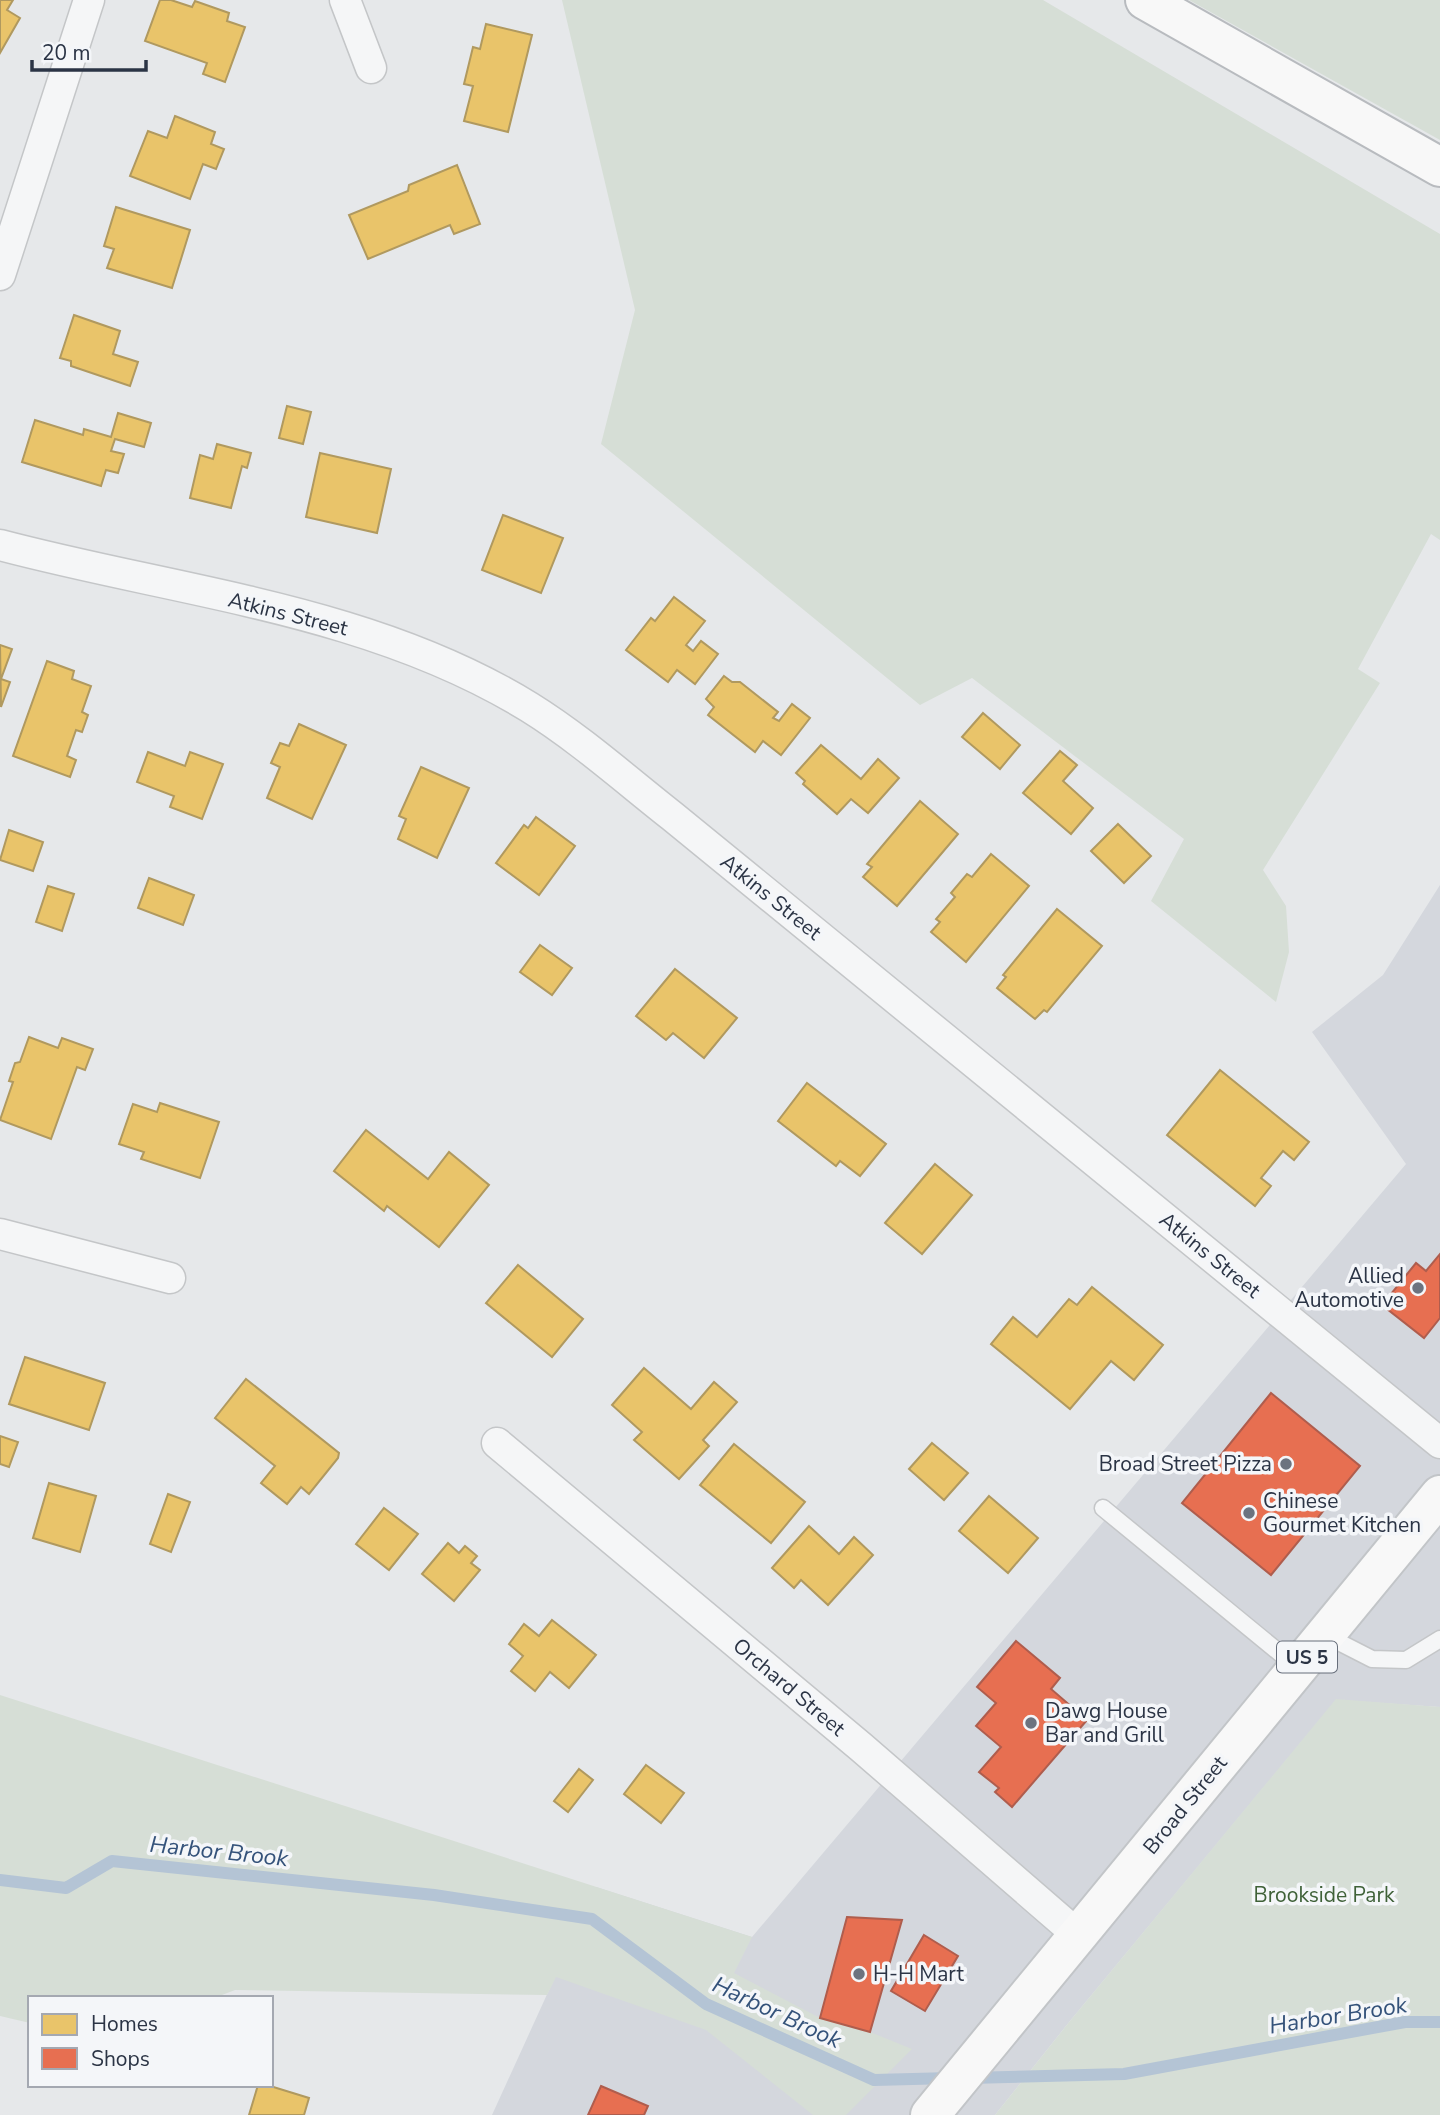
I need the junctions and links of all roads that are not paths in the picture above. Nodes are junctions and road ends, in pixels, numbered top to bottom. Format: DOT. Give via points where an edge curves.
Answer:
graph roads {
  1 [pos="89,0"];
  2 [pos="345,0"];
  3 [pos="1145,0"];
  4 [pos="371,68"];
  5 [pos="1440,167"];
  6 [pos="0,275"];
  7 [pos="0,545"];
  8 [pos="0,1234"];
  9 [pos="170,1278"];
  10 [pos="497,1443"];
  11 [pos="1440,1443"];
  12 [pos="1440,1495"];
  13 [pos="1103,1508"];
  14 [pos="1325,1635"];
  15 [pos="1440,1639"];
  16 [pos="1298,1668"];
  17 [pos="1078,1935"];
  18 [pos="934,2110"];
  1 -- 6 [label="street"];
  2 -- 4 [label="street"];
  3 -- 5 [label="main road"];
  7 -- 11 [label="street, Atkins Street" via="305,616 388,640 529,707 682,824"];
  8 -- 9 [label="street"];
  10 -- 17 [label="street, Orchard Street"];
  12 -- 14 [label="main road, Broad Street / US 5"];
  13 -- 16 [label="lane"];
  14 -- 15 [label="lane" via="1372,1659 1406,1660"];
  14 -- 16 [label="main road, Broad Street / US 5"];
  16 -- 17 [label="main road, Broad Street / US 5"];
  17 -- 18 [label="main road, Broad Street / US 5"];
}
